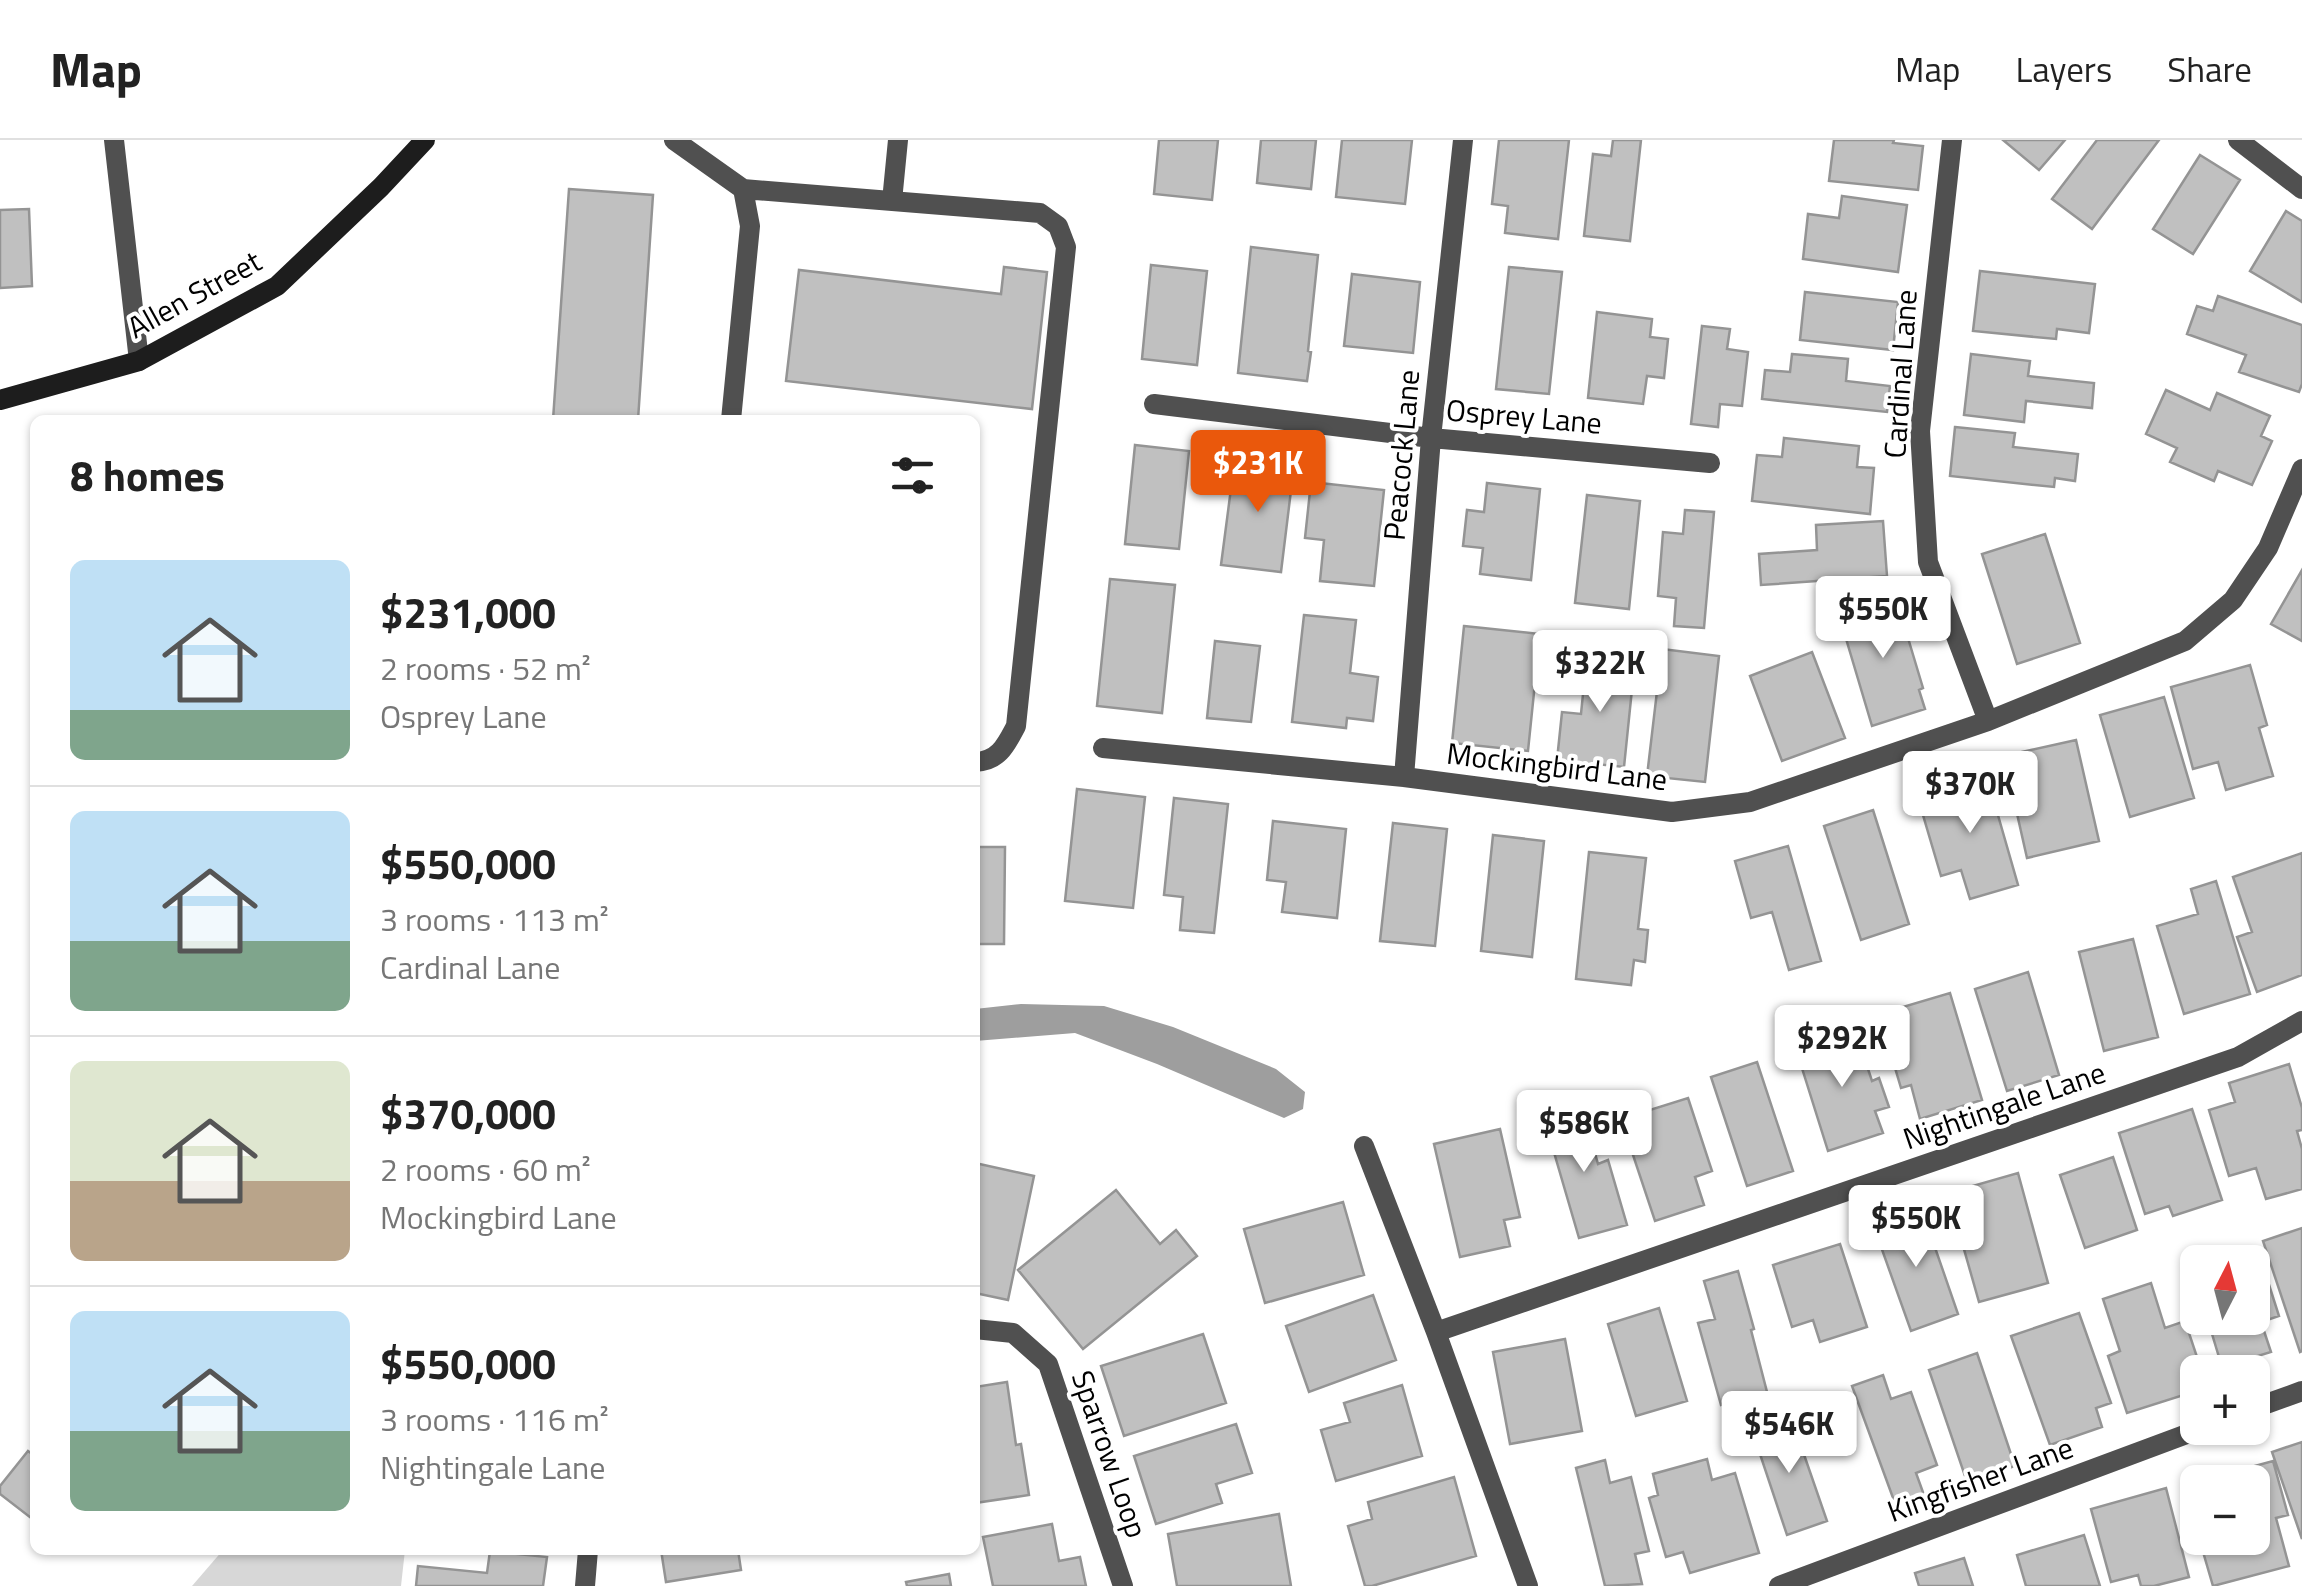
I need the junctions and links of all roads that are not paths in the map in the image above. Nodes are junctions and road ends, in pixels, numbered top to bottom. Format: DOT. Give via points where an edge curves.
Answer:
graph roads {
  1 [pos="114,140"];
  2 [pos="425,140"];
  3 [pos="674,140"];
  4 [pos="898,140"];
  5 [pos="1464,140"];
  6 [pos="1952,140"];
  7 [pos="2238,140"];
  8 [pos="743,189"];
  9 [pos="2302,189"];
  10 [pos="892,201"];
  11 [pos="139,361"];
  12 [pos="0,400"];
  13 [pos="1154,404"];
  14 [pos="731,415"];
  15 [pos="1432,438"];
  16 [pos="1710,464"];
  17 [pos="2302,469"];
  18 [pos="1988,722"];
  19 [pos="1103,748"];
  20 [pos="980,762"];
  21 [pos="1404,777"];
  22 [pos="2302,1022"];
  23 [pos="1364,1146"];
  24 [pos="980,1330"];
  25 [pos="1436,1332"];
  26 [pos="2302,1390"];
  27 [pos="2270,1402"];
  28 [pos="2180,1437"];
  29 [pos="587,1555"];
  30 [pos="584,1586"];
  31 [pos="1124,1586"];
  32 [pos="1528,1586"];
  33 [pos="1778,1586"];
  1 -- 11 [label="street"];
  2 -- 11 [label="street, Allen Street" via="277,286"];
  3 -- 8 [label="street"];
  4 -- 10 [label="street"];
  5 -- 15 [label="street, Peacock Lane"];
  6 -- 18 [label="street, Cardinal Lane" via="1920,431 1928,562"];
  7 -- 9 [label="street"];
  8 -- 10 [label="street"];
  8 -- 14 [label="street" via="750,226"];
  10 -- 20 [label="street" via="1040,213 1058,226 1066,247 1016,726 1003,752"];
  11 -- 12 [label="street, Allen Street"];
  13 -- 15 [label="street, Osprey Lane"];
  15 -- 16 [label="street, Osprey Lane"];
  15 -- 21 [label="street, Peacock Lane"];
  17 -- 18 [label="street, Mockingbird Lane" via="2268,548 2233,600 2185,641"];
  18 -- 21 [label="street, Mockingbird Lane" via="1750,802 1672,812"];
  19 -- 21 [label="street, Mockingbird Lane"];
  22 -- 25 [label="street, Nightingale Lane" via="2238,1057"];
  23 -- 25 [label="street"];
  24 -- 31 [label="street, Sparrow Loop" via="1014,1333 1048,1364"];
  25 -- 32 [label="street"];
  26 -- 27 [label="street"];
  28 -- 33 [label="street, Kingfisher Lane"];
  29 -- 30 [label="street"];
}
